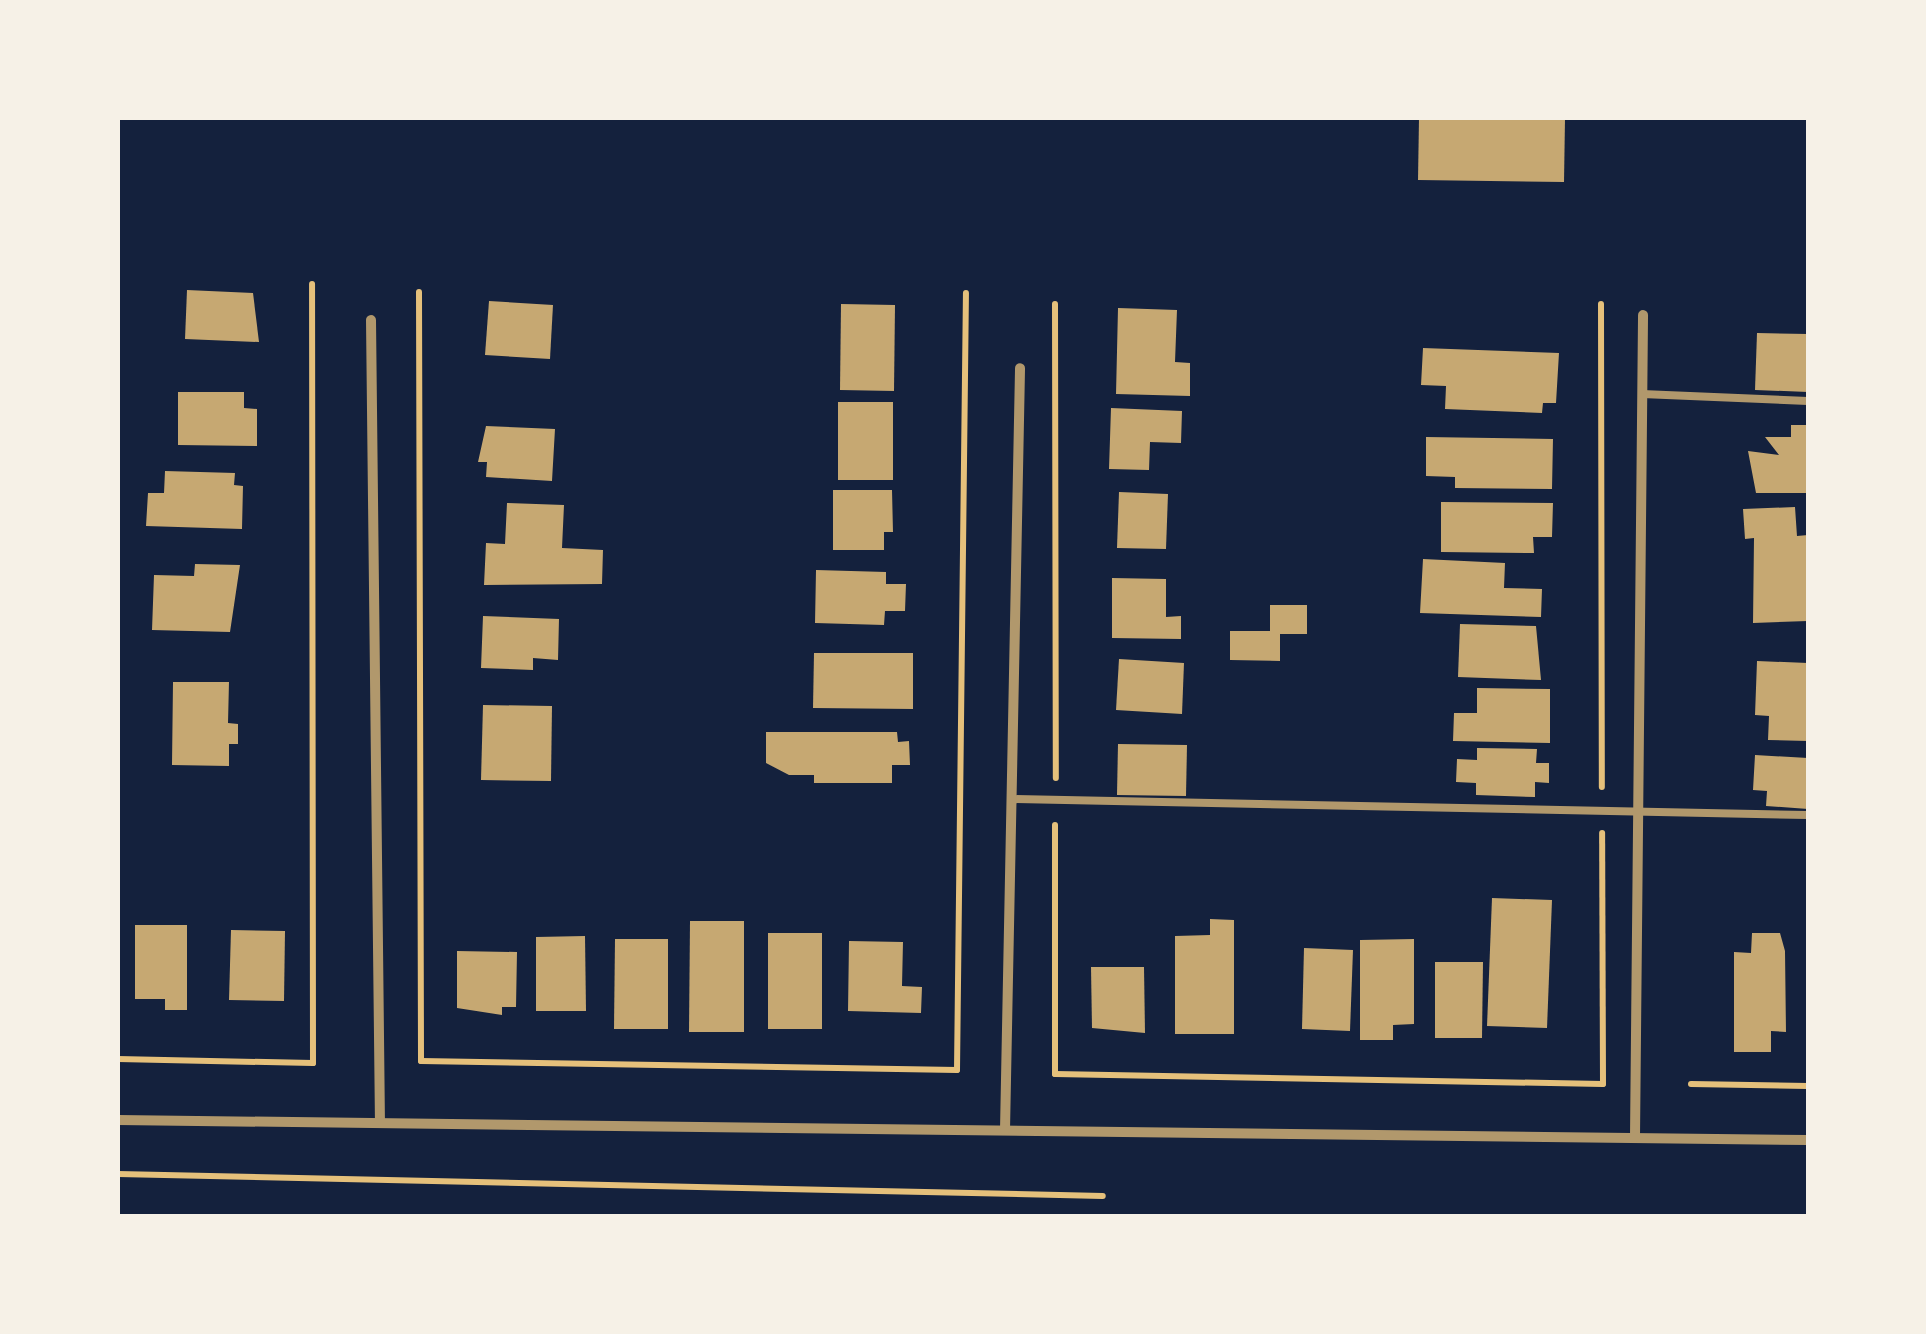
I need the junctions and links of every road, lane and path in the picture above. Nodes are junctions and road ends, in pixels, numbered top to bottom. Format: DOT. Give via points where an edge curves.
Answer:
graph roads {
  1 [pos="312,284"];
  2 [pos="419,292"];
  3 [pos="966,293"];
  4 [pos="1055,304"];
  5 [pos="1601,304"];
  6 [pos="1643,314"];
  7 [pos="371,320"];
  8 [pos="1020,368"];
  9 [pos="1642,394"];
  10 [pos="1808,401"];
  11 [pos="1056,783"];
  12 [pos="1602,798"];
  13 [pos="1011,799"];
  14 [pos="1808,815"];
  15 [pos="1638,816"];
  16 [pos="1056,820"];
  17 [pos="1602,830"];
  18 [pos="118,1059"];
  19 [pos="1691,1084"];
  20 [pos="1808,1086"];
  21 [pos="118,1120"];
  22 [pos="380,1123"];
  23 [pos="1005,1130"];
  24 [pos="1634,1137"];
  25 [pos="1808,1140"];
  26 [pos="118,1174"];
  27 [pos="1103,1196"];
  1 -- 18 [label="path" via="312,1063"];
  2 -- 3 [label="path" via="421,1061 957,1070"];
  4 -- 11 [label="path"];
  5 -- 12 [label="path"];
  6 -- 9 [label="street"];
  7 -- 22 [label="street"];
  8 -- 13 [label="street"];
  9 -- 10 [label="lane"];
  9 -- 15 [label="street"];
  13 -- 15 [label="lane"];
  13 -- 23 [label="street"];
  14 -- 15 [label="lane"];
  15 -- 24 [label="street"];
  16 -- 17 [label="path" via="1056,1074 1094,1075 1603,1084"];
  19 -- 20 [label="path"];
  21 -- 22 [label="street"];
  22 -- 23 [label="street"];
  23 -- 24 [label="street"];
  24 -- 25 [label="street"];
  26 -- 27 [label="path"];
}
